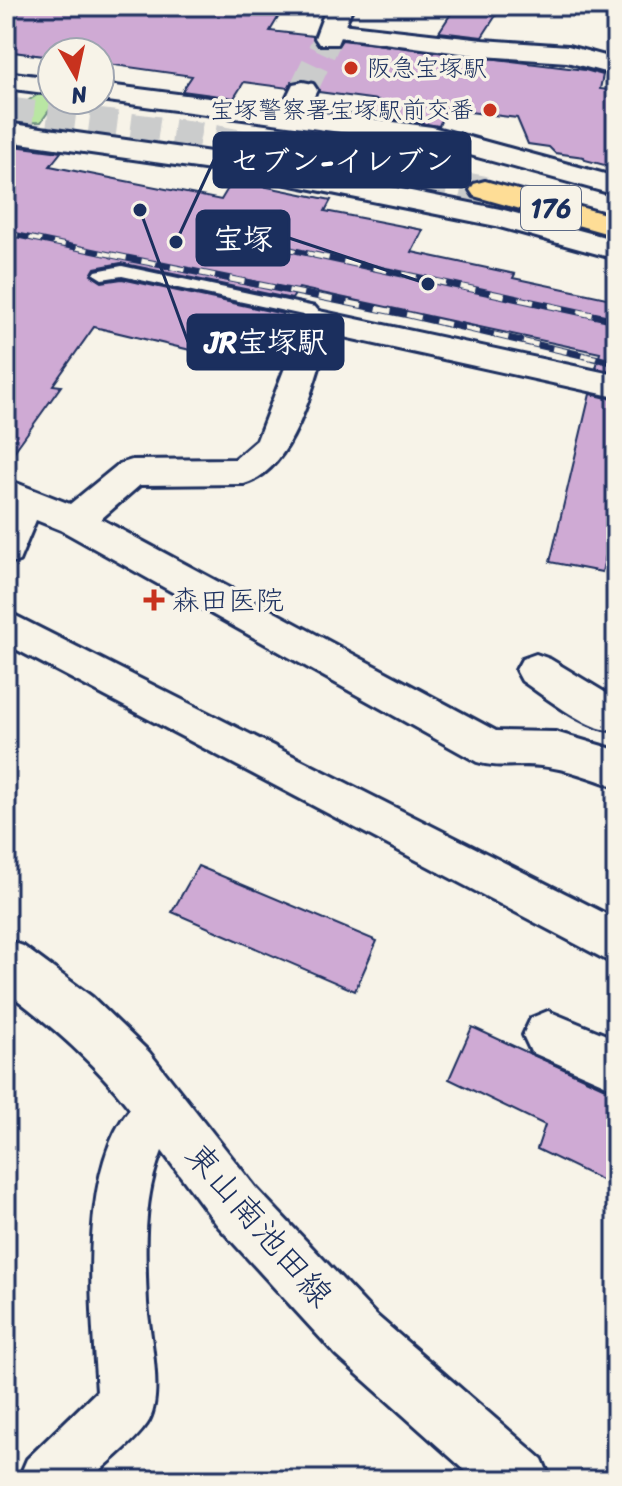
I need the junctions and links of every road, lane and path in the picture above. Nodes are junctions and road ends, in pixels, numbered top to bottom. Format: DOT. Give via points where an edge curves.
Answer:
graph roads {
  1 [pos="333,25"];
  2 [pos="616,67"];
  3 [pos="6,80"];
  4 [pos="36,84"];
  5 [pos="303,90"];
  6 [pos="116,94"];
  7 [pos="291,117"];
  8 [pos="6,132"];
  9 [pos="393,133"];
  10 [pos="466,177"];
  11 [pos="616,186"];
  12 [pos="387,194"];
  13 [pos="616,205"];
  14 [pos="500,218"];
  15 [pos="616,227"];
  16 [pos="616,250"];
  17 [pos="102,274"];
  18 [pos="319,321"];
  19 [pos="616,386"];
  20 [pos="16,496"];
  21 [pos="74,521"];
  22 [pos="6,551"];
  23 [pos="6,626"];
  24 [pos="536,670"];
  25 [pos="612,711"];
  26 [pos="599,762"];
  27 [pos="616,943"];
  28 [pos="6,962"];
  29 [pos="548,1035"];
  30 [pos="616,1064"];
  31 [pos="164,1112"];
  32 [pos="48,1480"];
  33 [pos="521,1480"];
  1 -- 2 [label="street" via="483,48 568,54"];
  3 -- 4 [label="street"];
  5 -- 7 [label="street"];
  6 -- 7 [label="street"];
  7 -- 9 [label="street"];
  8 -- 12 [label="street" via="232,164"];
  9 -- 10 [label="street" via="432,147"];
  9 -- 11 [label="street" via="432,136"];
  10 -- 12 [label="street"];
  10 -- 13 [label="highway, 176"];
  10 -- 14 [label="street" via="476,202"];
  10 -- 15 [label="highway, 176"];
  12 -- 14 [label="street"];
  14 -- 16 [label="street"];
  17 -- 18 [label="lane" via="122,271 309,311"];
  18 -- 19 [label="street"];
  18 -- 21 [label="street" via="272,446 244,471 132,473"];
  20 -- 21 [label="street"];
  20 -- 22 [label="street"];
  21 -- 26 [label="street" via="492,749 549,748"];
  23 -- 27 [label="street"];
  24 -- 25 [label="street"];
  25 -- 26 [label="street"];
  28 -- 31 [label="street, 東山南池田線" via="75,1014"];
  29 -- 30 [label="street"];
  31 -- 32 [label="street" via="137,1144 117,1254 127,1403"];
  31 -- 33 [label="street, 東山南池田線" via="237,1207 356,1335"];
}
